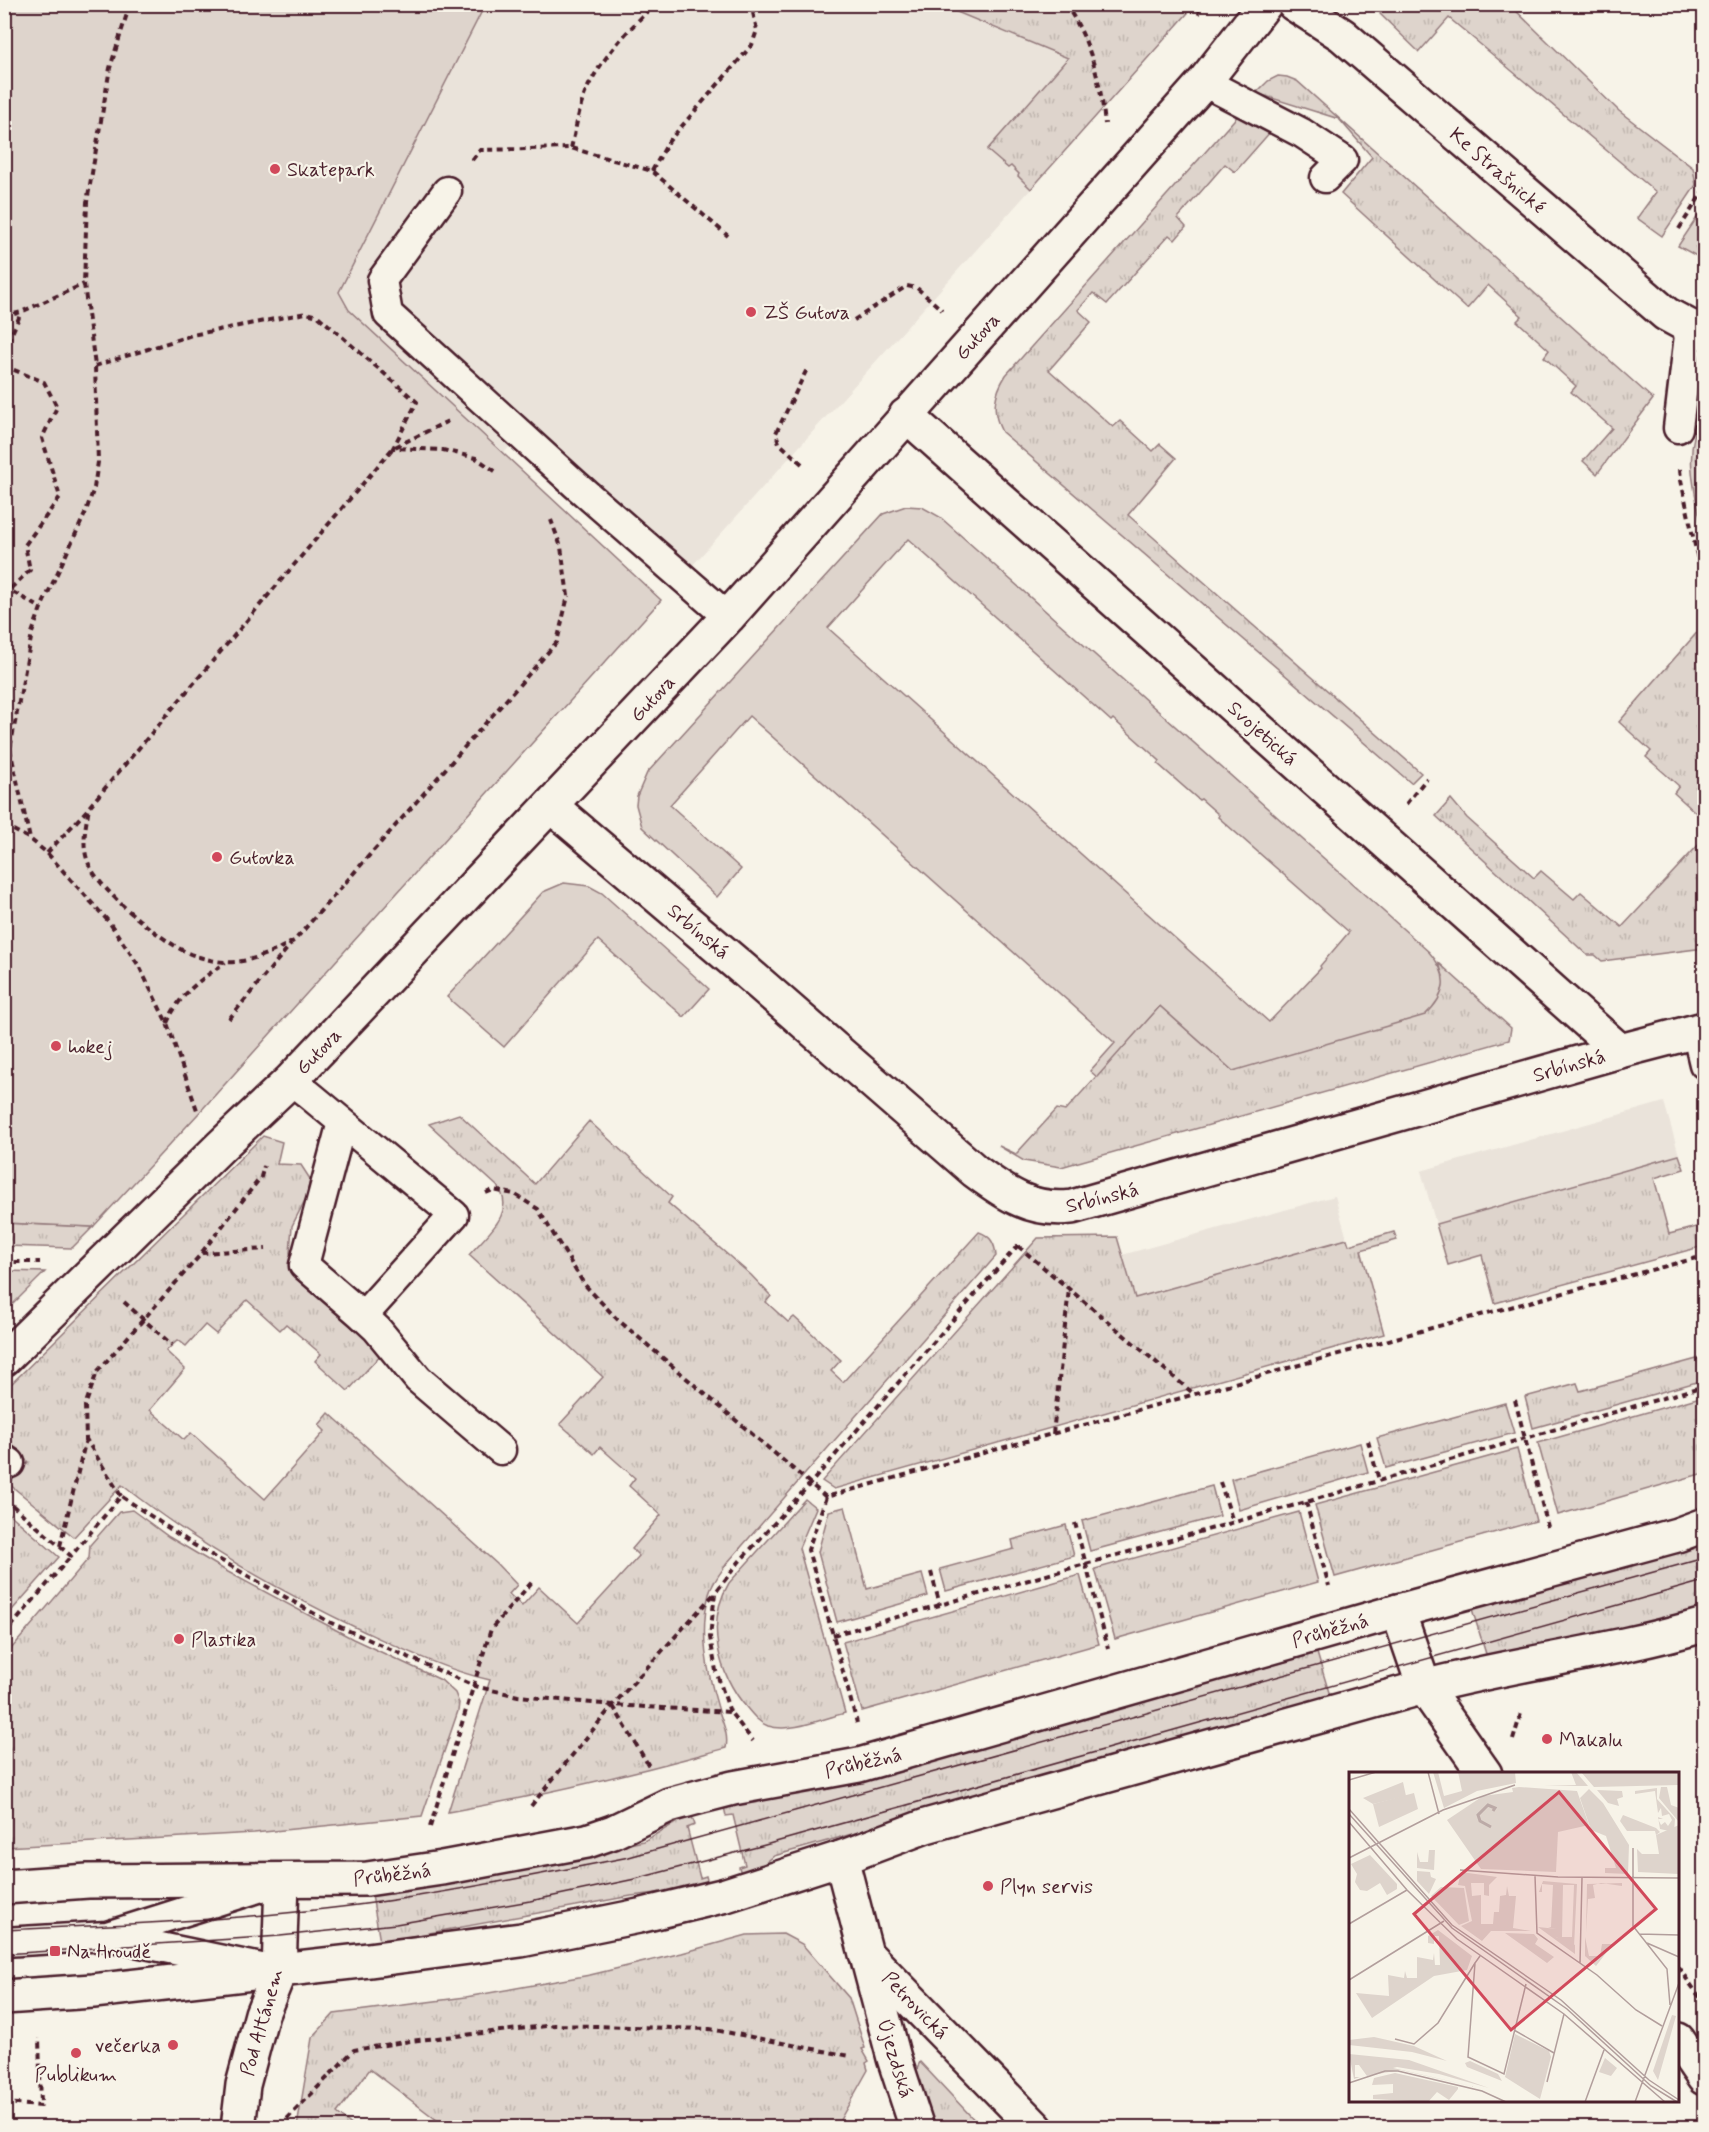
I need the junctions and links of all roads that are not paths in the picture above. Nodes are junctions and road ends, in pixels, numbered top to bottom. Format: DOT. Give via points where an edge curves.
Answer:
graph roads {
  1 [pos="1265,4"];
  2 [pos="1294,4"];
  3 [pos="1204,82"];
  4 [pos="1325,178"];
  5 [pos="447,191"];
  6 [pos="1697,328"];
  7 [pos="906,415"];
  8 [pos="1678,428"];
  9 [pos="728,617"];
  10 [pos="551,806"];
  11 [pos="1700,1030"];
  12 [pos="1620,1051"];
  13 [pos="1704,1064"];
  14 [pos="291,1080"];
  15 [pos="342,1122"];
  16 [pos="363,1316"];
  17 [pos="4,1359"];
  18 [pos="501,1450"];
  19 [pos="1704,1525"];
  20 [pos="1398,1611"];
  21 [pos="1704,1625"];
  22 [pos="1424,1688"];
  23 [pos="1484,1772"];
  24 [pos="841,1858"];
  25 [pos="282,1881"];
  26 [pos="4,1887"];
  27 [pos="107,1936"];
  28 [pos="4,1942"];
  29 [pos="867,1954"];
  30 [pos="279,1971"];
  31 [pos="4,1997"];
  32 [pos="1679,2043"];
  33 [pos="1704,2078"];
  34 [pos="238,2127"];
  35 [pos="918,2127"];
  36 [pos="1036,2127"];
  1 -- 3 [label="street, Gutova"];
  2 -- 6 [label="street, Ke Strašnické" via="1342,35 1666,314"];
  3 -- 4 [label="lane" via="1302,133 1343,160"];
  3 -- 7 [label="street, Gutova"];
  5 -- 9 [label="lane" via="382,280 388,314"];
  6 -- 8 [label="lane"];
  7 -- 9 [label="street, Gutova"];
  7 -- 12 [label="street, Svojetická"];
  9 -- 10 [label="street, Gutova"];
  10 -- 12 [label="street, Srbínská" via="975,1171 1000,1190 1042,1208 1072,1207"];
  10 -- 14 [label="street, Gutova"];
  11 -- 12 [label="street, Srbínská"];
  11 -- 13 [label="lane"];
  14 -- 15 [label="lane"];
  14 -- 17 [label="street, Gutova"];
  15 -- 16 [label="lane" via="304,1265"];
  15 -- 16 [label="lane" via="454,1215"];
  16 -- 18 [label="lane" via="418,1379"];
  19 -- 20 [label="street, Průběžná"];
  20 -- 22 [label="street"];
  20 -- 25 [label="street, Průběžná" via="859,1766 733,1788 669,1805 587,1841 367,1879"];
  21 -- 22 [label="street"];
  22 -- 23 [label="street"];
  22 -- 24 [label="street" via="926,1826"];
  24 -- 29 [label="street, Petrovická"];
  24 -- 30 [label="street" via="726,1895 521,1940"];
  25 -- 26 [label="street, Průběžná" via="88,1881"];
  25 -- 27 [label="lane"];
  25 -- 30 [label="street, Pod Altánem"];
  27 -- 28 [label="lane"];
  27 -- 30 [label="lane"];
  29 -- 35 [label="street, Újezdská" via="894,2058"];
  29 -- 36 [label="street, Petrovická"];
  30 -- 31 [label="street"];
  30 -- 34 [label="street, Pod Altánem" via="262,2014 243,2085"];
  32 -- 33 [label="street"];
}
